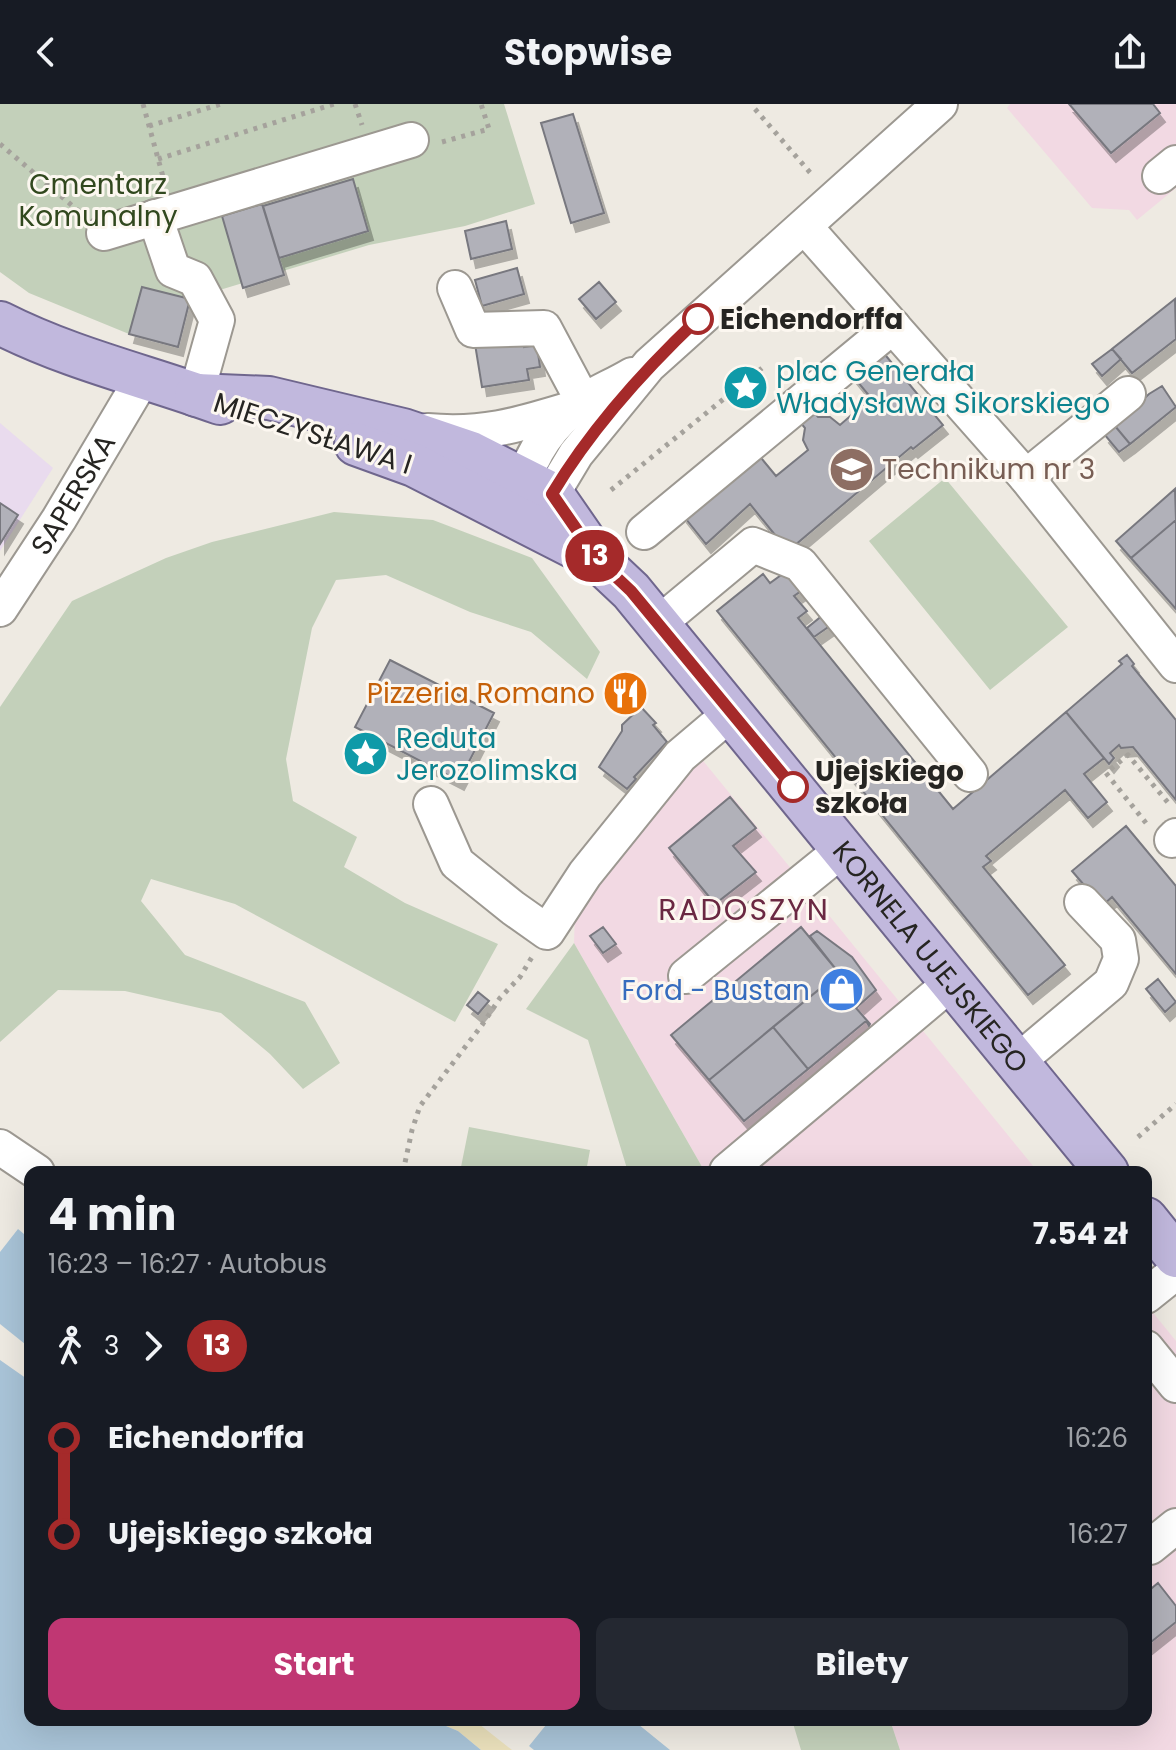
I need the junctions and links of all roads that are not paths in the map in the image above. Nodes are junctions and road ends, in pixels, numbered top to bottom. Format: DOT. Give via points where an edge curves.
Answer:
graph roads {
  1 [pos="940,104"];
  2 [pos="411,140"];
  3 [pos="164,215"];
  4 [pos="805,227"];
  5 [pos="104,233"];
  6 [pos="455,288"];
  7 [pos="0,323"];
  8 [pos="893,326"];
  9 [pos="649,365"];
  10 [pos="142,379"];
  11 [pos="1128,394"];
  12 [pos="196,395"];
  13 [pos="578,406"];
  14 [pos="403,430"];
  15 [pos="1026,477"];
  16 [pos="530,496"];
  17 [pos="644,532"];
  18 [pos="0,609"];
  19 [pos="658,624"];
  20 [pos="1171,650"];
  21 [pos="732,712"];
  22 [pos="970,774"];
  23 [pos="431,804"];
  24 [pos="843,849"];
  25 [pos="1082,902"];
  26 [pos="686,976"];
  27 [pos="952,982"];
  28 [pos="1017,1062"];
  29 [pos="0,1147"];
  30 [pos="28,1166"];
  31 [pos="733,1166"];
  32 [pos="1102,1166"];
  33 [pos="1152,1226"];
  34 [pos="1176,1256"];
  35 [pos="1176,1272"];
  36 [pos="1152,1291"];
  37 [pos="1152,1355"];
  38 [pos="1176,1385"];
  1 -- 4 [label="street"];
  2 -- 3 [label="street"];
  3 -- 5 [label="street"];
  3 -- 12 [label="street" via="173,270 195,279 217,320"];
  4 -- 8 [label="street"];
  4 -- 9 [label="street"];
  6 -- 13 [label="street" via="473,330 544,328"];
  7 -- 10 [label="main road, MIECZYSŁAWA I" via="37,342"];
  8 -- 15 [label="street"];
  8 -- 17 [label="street"];
  9 -- 13 [label="street"];
  9 -- 16 [label="street" via="576,454"];
  10 -- 12 [label="main road, MIECZYSŁAWA I"];
  10 -- 18 [label="street, SAPERSKA"];
  11 -- 15 [label="street"];
  12 -- 14 [label="main road, MIECZYSŁAWA I" via="269,398"];
  12 -- 16 [label="main road, MIECZYSŁAWA I" via="377,449 427,471"];
  13 -- 14 [label="street" via="503,430"];
  13 -- 16 [label="street" via="543,440"];
  14 -- 16 [label="main road, MIECZYSŁAWA I" via="471,453"];
  15 -- 20 [label="street"];
  16 -- 19 [label="main road, KORNELA UJEJSKIEGO" via="631,591"];
  19 -- 21 [label="main road, KORNELA UJEJSKIEGO"];
  19 -- 22 [label="street" via="753,545 800,564"];
  21 -- 23 [label="street" via="680,756 585,874 547,932 457,863"];
  21 -- 24 [label="main road, KORNELA UJEJSKIEGO"];
  24 -- 26 [label="street"];
  24 -- 27 [label="main road, KORNELA UJEJSKIEGO"];
  25 -- 28 [label="street" via="1118,940 1121,959 1111,983"];
  27 -- 28 [label="main road, KORNELA UJEJSKIEGO"];
  27 -- 31 [label="street"];
  28 -- 32 [label="main road, KORNELA UJEJSKIEGO"];
  29 -- 30 [label="street"];
  33 -- 34 [label="main road"];
  35 -- 36 [label="street"];
  37 -- 38 [label="street"];
}
